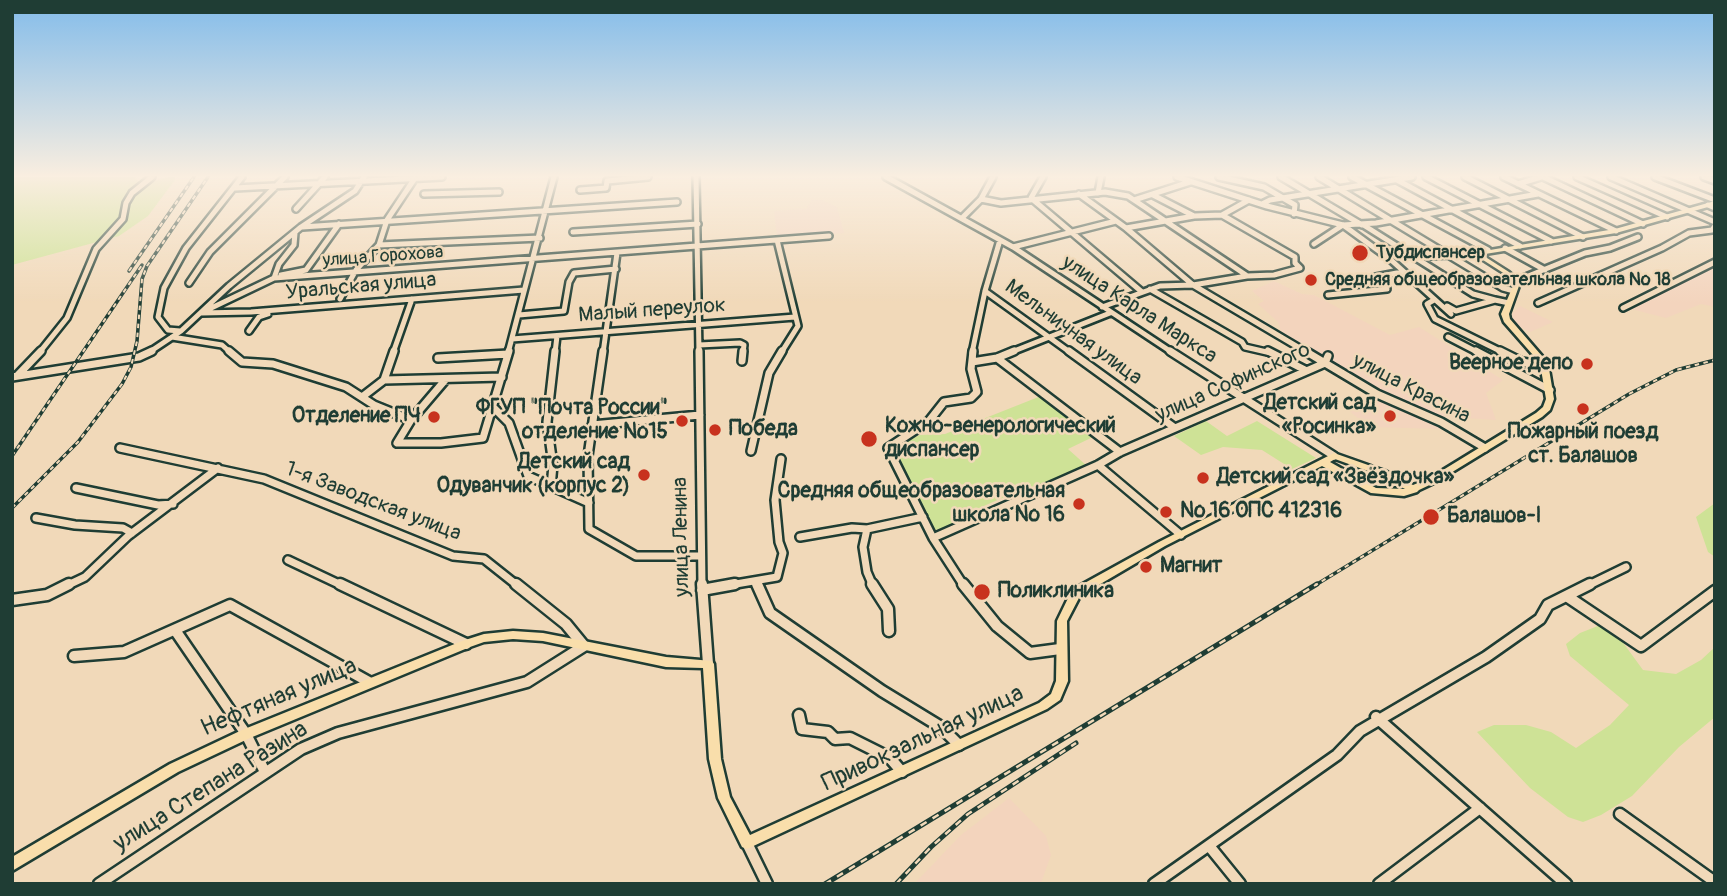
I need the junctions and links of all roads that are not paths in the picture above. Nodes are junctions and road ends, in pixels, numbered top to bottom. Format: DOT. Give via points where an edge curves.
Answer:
graph roads {
  1 [pos="122,219"];
  2 [pos="207,219"];
  3 [pos="244,219"];
  4 [pos="313,219"];
  5 [pos="408,219"];
  6 [pos="544,219"];
  7 [pos="698,219"];
  8 [pos="966,219"];
  9 [pos="1055,219"];
  10 [pos="1113,219"];
  11 [pos="1163,219"];
  12 [pos="1178,219"];
  13 [pos="1229,219"];
  14 [pos="1315,219"];
  15 [pos="1352,219"];
  16 [pos="1401,219"];
  17 [pos="1427,219"];
  18 [pos="1469,219"];
  19 [pos="1508,219"];
  20 [pos="1547,219"];
  21 [pos="1590,219"];
  22 [pos="1632,219"];
  23 [pos="1661,219"];
  24 [pos="387,220"];
  25 [pos="1392,220"];
  26 [pos="1116,221"];
  27 [pos="1166,221"];
  28 [pos="339,224"];
  29 [pos="698,224"];
  30 [pos="1643,224"];
  31 [pos="1715,224"];
  32 [pos="1343,225"];
  33 [pos="1363,225"];
  34 [pos="301,227"];
  35 [pos="1126,228"];
  36 [pos="1616,231"];
  37 [pos="295,232"];
  38 [pos="573,232"];
  39 [pos="1070,232"];
  40 [pos="829,236"];
  41 [pos="1583,237"];
  42 [pos="1638,237"];
  43 [pos="540,238"];
  44 [pos="776,240"];
  45 [pos="1000,240"];
  46 [pos="1551,241"];
  47 [pos="1314,244"];
  48 [pos="379,245"];
  49 [pos="1520,246"];
  50 [pos="699,247"];
  51 [pos="1013,247"];
  52 [pos="1505,248"];
  53 [pos="1484,251"];
  54 [pos="617,253"];
  55 [pos="1452,255"];
  56 [pos="1415,257"];
  57 [pos="532,261"];
  58 [pos="1715,262"];
  59 [pos="616,269"];
  60 [pos="1545,270"];
  61 [pos="1402,272"];
  62 [pos="355,273"];
  63 [pos="1247,276"];
  64 [pos="274,278"];
  65 [pos="189,284"];
  66 [pos="1193,285"];
  67 [pos="1515,286"];
  68 [pos="1150,289"];
  69 [pos="524,290"];
  70 [pos="985,291"];
  71 [pos="1142,292"];
  72 [pos="1328,295"];
  73 [pos="340,299"];
  74 [pos="412,299"];
  75 [pos="1434,300"];
  76 [pos="1494,300"];
  77 [pos="1509,303"];
  78 [pos="1538,303"];
  79 [pos="1102,307"];
  80 [pos="1623,308"];
  81 [pos="270,311"];
  82 [pos="201,313"];
  83 [pos="1110,313"];
  84 [pos="1451,314"];
  85 [pos="519,315"];
  86 [pos="794,317"];
  87 [pos="699,326"];
  88 [pos="181,331"];
  89 [pos="249,331"];
  90 [pos="605,333"];
  91 [pos="557,336"];
  92 [pos="1048,336"];
  93 [pos="172,337"];
  94 [pos="1448,337"];
  95 [pos="512,338"];
  96 [pos="699,345"];
  97 [pos="508,354"];
  98 [pos="438,358"];
  99 [pos="997,358"];
  100 [pos="1326,360"];
  101 [pos="742,361"];
  102 [pos="972,362"];
  103 [pos="1545,366"];
  104 [pos="1305,370"];
  105 [pos="15,376"];
  106 [pos="502,377"];
  107 [pos="446,379"];
  108 [pos="384,380"];
  109 [pos="1550,390"];
  110 [pos="1244,396"];
  111 [pos="362,397"];
  112 [pos="492,406"];
  113 [pos="700,415"];
  114 [pos="411,420"];
  115 [pos="592,425"];
  116 [pos="1175,428"];
  117 [pos="120,448"];
  118 [pos="1485,448"];
  119 [pos="751,451"];
  120 [pos="1120,452"];
  121 [pos="1334,456"];
  122 [pos="781,459"];
  123 [pos="1323,462"];
  124 [pos="1098,465"];
  125 [pos="218,468"];
  126 [pos="1373,470"];
  127 [pos="1354,479"];
  128 [pos="551,487"];
  129 [pos="76,488"];
  130 [pos="1413,490"];
  131 [pos="589,503"];
  132 [pos="173,504"];
  133 [pos="923,517"];
  134 [pos="36,518"];
  135 [pos="867,529"];
  136 [pos="132,533"];
  137 [pos="1181,534"];
  138 [pos="800,537"];
  139 [pos="933,538"];
  140 [pos="700,556"];
  141 [pos="288,560"];
  142 [pos="1626,567"];
  143 [pos="755,581"];
  144 [pos="702,590"];
  145 [pos="1715,591"];
  146 [pos="1568,597"];
  147 [pos="12,600"];
  148 [pos="175,630"];
  149 [pos="889,631"];
  150 [pos="466,644"];
  151 [pos="584,646"];
  152 [pos="1060,649"];
  153 [pos="74,656"];
  154 [pos="708,664"];
  155 [pos="369,682"];
  156 [pos="799,715"];
  157 [pos="1379,719"];
  158 [pos="246,734"];
  159 [pos="959,746"];
  160 [pos="265,772"];
  161 [pos="902,772"];
  162 [pos="1480,808"];
  163 [pos="1620,814"];
  164 [pos="747,843"];
  165 [pos="1210,847"];
  166 [pos="12,864"];
  167 [pos="1715,881"];
  168 [pos="99,884"];
  169 [pos="767,884"];
  170 [pos="1154,884"];
  171 [pos="1240,884"];
  172 [pos="1379,884"];
  173 [pos="1566,884"];
  1 -- 105 [label="street" via="96,250 53,339"];
  2 -- 88 [label="street" via="164,288 158,317 168,330"];
  3 -- 65 [label="street" via="210,252"];
  4 -- 34 [label="street"];
  5 -- 24 [label="street"];
  6 -- 43 [label="street"];
  7 -- 29 [label="street, улица Ленина"];
  8 -- 45 [label="street, улица Карла Маркса"];
  9 -- 39 [label="street"];
  10 -- 26 [label="street, улица Красина"];
  11 -- 27 [label="street"];
  12 -- 27 [label="street"];
  13 -- 63 [label="street" via="1295,257 1300,268"];
  14 -- 32 [label="street"];
  15 -- 33 [label="street"];
  16 -- 25 [label="street"];
  17 -- 53 [label="street"];
  18 -- 49 [label="street"];
  19 -- 46 [label="street"];
  20 -- 41 [label="street"];
  21 -- 36 [label="street"];
  22 -- 30 [label="street"];
  23 -- 30 [label="main road"];
  24 -- 28 [label="street"];
  24 -- 48 [label="street"];
  25 -- 33 [label="street"];
  25 -- 55 [label="street"];
  26 -- 35 [label="street, улица Красина"];
  26 -- 39 [label="street"];
  27 -- 35 [label="street"];
  27 -- 63 [label="street"];
  28 -- 34 [label="street"];
  28 -- 64 [label="street" via="306,270"];
  29 -- 38 [label="street"];
  29 -- 50 [label="street, улица Ленина"];
  30 -- 36 [label="main road"];
  31 -- 78 [label="street" via="1712,230 1689,233"];
  32 -- 33 [label="street"];
  32 -- 47 [label="street"];
  32 -- 61 [label="street"];
  33 -- 56 [label="street"];
  34 -- 37 [label="street"];
  35 -- 66 [label="street, улица Красина"];
  36 -- 41 [label="main road"];
  37 -- 64 [label="street" via="293,245"];
  37 -- 82 [label="street"];
  39 -- 51 [label="street"];
  39 -- 71 [label="street"];
  40 -- 44 [label="street, улица Горохова"];
  41 -- 46 [label="main road"];
  42 -- 60 [label="street"];
  43 -- 48 [label="street"];
  43 -- 57 [label="street"];
  44 -- 50 [label="street, улица Горохова"];
  44 -- 86 [label="street"];
  45 -- 51 [label="street, улица Карла Маркса"];
  45 -- 70 [label="street"];
  46 -- 49 [label="main road"];
  48 -- 62 [label="street"];
  49 -- 52 [label="main road"];
  50 -- 54 [label="street, улица Горохова"];
  50 -- 87 [label="street, улица Ленина"];
  51 -- 79 [label="street, улица Карла Маркса"];
  52 -- 53 [label="main road"];
  52 -- 60 [label="street"];
  53 -- 55 [label="street"];
  53 -- 67 [label="main road" via="1485,259 1507,273"];
  54 -- 57 [label="street, улица Горохова"];
  54 -- 59 [label="street"];
  55 -- 56 [label="street"];
  55 -- 67 [label="street" via="1503,288"];
  56 -- 76 [label="street" via="1473,293"];
  57 -- 62 [label="street, улица Горохова"];
  57 -- 69 [label="street"];
  58 -- 80 [label="street"];
  59 -- 85 [label="street" via="574,273 564,311"];
  59 -- 90 [label="street"];
  60 -- 67 [label="street"];
  61 -- 72 [label="street" via="1376,276 1387,289"];
  61 -- 75 [label="street"];
  62 -- 64 [label="street, улица Горохова"];
  62 -- 73 [label="street"];
  63 -- 66 [label="street"];
  64 -- 82 [label="street"];
  66 -- 68 [label="street"];
  66 -- 100 [label="street, улица Красина"];
  67 -- 77 [label="main road"];
  68 -- 71 [label="street"];
  68 -- 104 [label="street" via="1245,347 1267,351"];
  69 -- 74 [label="street, Уральская улица"];
  69 -- 85 [label="street"];
  70 -- 92 [label="street, Мельничная улица"];
  70 -- 102 [label="street"];
  71 -- 79 [label="street"];
  74 -- 81 [label="street, Уральская улица"];
  74 -- 108 [label="street"];
  75 -- 76 [label="street" via="1456,311"];
  75 -- 84 [label="street"];
  75 -- 103 [label="street" via="1427,304 1435,318 1522,362"];
  76 -- 77 [label="street"];
  77 -- 103 [label="main road" via="1507,320"];
  79 -- 83 [label="street, улица Карла Маркса"];
  81 -- 82 [label="street, Уральская улица"];
  81 -- 89 [label="street"];
  82 -- 88 [label="street"];
  83 -- 92 [label="street"];
  83 -- 110 [label="street, улица Карла Маркса"];
  85 -- 95 [label="street"];
  86 -- 87 [label="street, Малый переулок"];
  86 -- 119 [label="street" via="797,326 769,373"];
  87 -- 90 [label="street, Малый переулок"];
  87 -- 96 [label="street, улица Ленина"];
  88 -- 93 [label="street"];
  90 -- 91 [label="street, Малый переулок"];
  90 -- 115 [label="street"];
  91 -- 95 [label="street, Малый переулок"];
  91 -- 128 [label="street" via="547,422"];
  92 -- 99 [label="street"];
  92 -- 116 [label="street, Мельничная улица"];
  93 -- 105 [label="street" via="139,357"];
  93 -- 111 [label="street" via="222,345 242,362 272,364 346,387"];
  94 -- 109 [label="street"];
  95 -- 97 [label="street"];
  96 -- 101 [label="street" via="740,343 744,345"];
  96 -- 113 [label="street, улица Ленина"];
  97 -- 98 [label="street"];
  97 -- 106 [label="street"];
  99 -- 102 [label="street"];
  99 -- 120 [label="street"];
  100 -- 104 [label="street, улица Софинского"];
  100 -- 118 [label="street, улица Красина" via="1377,394 1441,422"];
  102 -- 133 [label="street" via="977,392 971,398 944,402 929,421 888,448"];
  103 -- 109 [label="main road"];
  104 -- 110 [label="street, улица Софинского"];
  106 -- 107 [label="street"];
  106 -- 112 [label="street"];
  107 -- 108 [label="street"];
  107 -- 114 [label="street"];
  108 -- 111 [label="street"];
  109 -- 118 [label="main road" via="1550,399 1539,415"];
  110 -- 116 [label="street, улица Софинского"];
  110 -- 121 [label="street, улица Карла Маркса"];
  111 -- 114 [label="street"];
  112 -- 114 [label="street" via="483,438 397,443"];
  112 -- 128 [label="street" via="509,423 528,476"];
  113 -- 115 [label="street"];
  113 -- 140 [label="street, улица Ленина"];
  115 -- 131 [label="street"];
  116 -- 120 [label="street, улица Софинского"];
  117 -- 125 [label="street, 1-я Заводская улица"];
  118 -- 130 [label="main road"];
  120 -- 124 [label="street, улица Софинского"];
  121 -- 123 [label="main road, Привокзальная улица"];
  121 -- 126 [label="main road"];
  122 -- 143 [label="street" via="775,500 781,568 778,577"];
  123 -- 127 [label="main road"];
  123 -- 137 [label="main road, Привокзальная улица"];
  124 -- 137 [label="street"];
  124 -- 139 [label="street, улица Софинского"];
  125 -- 132 [label="street"];
  125 -- 151 [label="street, 1-я Заводская улица" via="264,479 453,556 484,559 566,624"];
  126 -- 127 [label="main road" via="1355,473"];
  126 -- 130 [label="main road"];
  127 -- 130 [label="main road" via="1383,493"];
  128 -- 131 [label="street"];
  129 -- 132 [label="street"];
  131 -- 140 [label="street" via="589,529 636,556"];
  132 -- 136 [label="street"];
  133 -- 135 [label="street"];
  133 -- 139 [label="street"];
  134 -- 136 [label="street" via="123,528"];
  135 -- 138 [label="street"];
  135 -- 149 [label="street" via="863,547 867,572 888,609"];
  136 -- 147 [label="street" via="85,577 47,594"];
  137 -- 152 [label="main road, Привокзальная улица" via="1076,593 1062,621"];
  139 -- 152 [label="street" via="964,588 997,626 1030,653"];
  140 -- 144 [label="street, улица Ленина"];
  141 -- 150 [label="street"];
  142 -- 146 [label="street"];
  143 -- 144 [label="street"];
  143 -- 159 [label="street" via="769,613 941,727"];
  144 -- 154 [label="street, улица Ленина"];
  145 -- 146 [label="street" via="1641,646"];
  146 -- 157 [label="street" via="1548,605 1529,627"];
  148 -- 153 [label="street" via="124,652"];
  148 -- 155 [label="street" via="230,605"];
  148 -- 158 [label="street"];
  150 -- 151 [label="main road, Нефтяная улица" via="527,635"];
  150 -- 155 [label="main road, Нефтяная улица"];
  151 -- 154 [label="main road" via="666,662"];
  151 -- 160 [label="street, улица Степана Разина" via="527,682 338,733"];
  152 -- 159 [label="main road, Привокзальная улица" via="1062,681 1056,697"];
  154 -- 164 [label="main road, улица Ленина" via="715,759 724,798"];
  155 -- 158 [label="main road, Нефтяная улица"];
  156 -- 161 [label="street" via="802,729 828,732 835,739 850,738 890,758"];
  157 -- 162 [label="street"];
  157 -- 165 [label="street"];
  158 -- 160 [label="street"];
  158 -- 166 [label="main road, Нефтяная улица" via="174,768"];
  159 -- 161 [label="main road, Привокзальная улица"];
  160 -- 168 [label="street, улица Степана Разина"];
  161 -- 164 [label="main road, Привокзальная улица"];
  162 -- 172 [label="street"];
  162 -- 173 [label="street"];
  163 -- 167 [label="street"];
  164 -- 169 [label="street, улица Ленина"];
  165 -- 170 [label="street"];
  165 -- 171 [label="street"];
}
